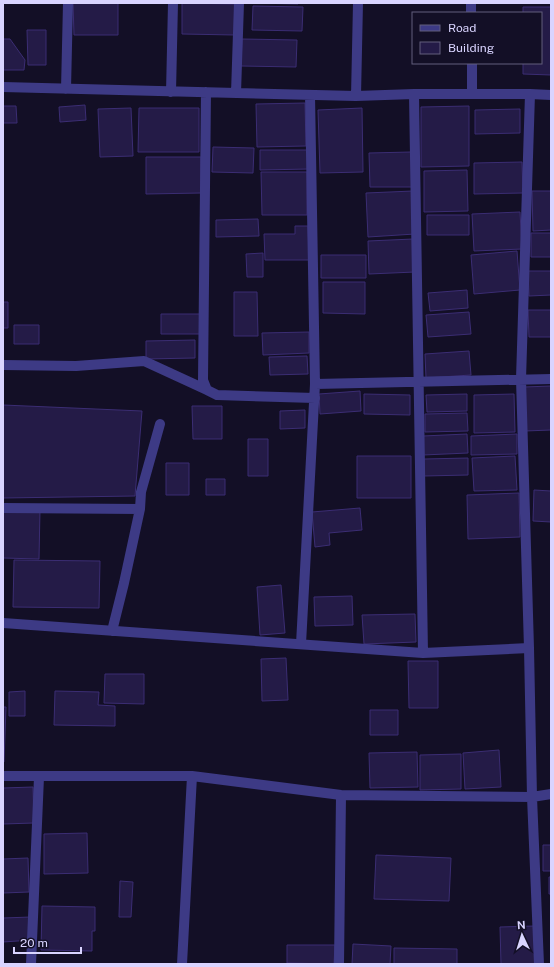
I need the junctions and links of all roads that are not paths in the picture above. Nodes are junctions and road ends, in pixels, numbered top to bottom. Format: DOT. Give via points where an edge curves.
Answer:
graph roads {
  1 [pos="68,3"];
  2 [pos="174,3"];
  3 [pos="239,3"];
  4 [pos="358,3"];
  5 [pos="472,64"];
  6 [pos="3,87"];
  7 [pos="66,89"];
  8 [pos="171,92"];
  9 [pos="206,92"];
  10 [pos="236,93"];
  11 [pos="414,94"];
  12 [pos="472,94"];
  13 [pos="530,94"];
  14 [pos="310,95"];
  15 [pos="551,95"];
  16 [pos="356,96"];
  17 [pos="3,365"];
  18 [pos="520,379"];
  19 [pos="551,379"];
  20 [pos="419,382"];
  21 [pos="315,384"];
  22 [pos="207,390"];
  23 [pos="315,398"];
  24 [pos="160,424"];
  25 [pos="3,508"];
  26 [pos="140,509"];
  27 [pos="3,623"];
  28 [pos="112,631"];
  29 [pos="301,644"];
  30 [pos="529,648"];
  31 [pos="423,653"];
  32 [pos="3,776"];
  33 [pos="192,776"];
  34 [pos="39,777"];
  35 [pos="551,794"];
  36 [pos="341,795"];
  37 [pos="532,797"];
  38 [pos="31,964"];
  39 [pos="182,964"];
  40 [pos="339,964"];
  41 [pos="539,964"];
  1 -- 7 [label="street"];
  2 -- 8 [label="street"];
  3 -- 10 [label="street"];
  4 -- 16 [label="street"];
  5 -- 12 [label="street"];
  6 -- 7 [label="street"];
  7 -- 8 [label="street"];
  8 -- 9 [label="street"];
  9 -- 10 [label="street"];
  9 -- 22 [label="street" via="204,380"];
  10 -- 14 [label="street"];
  11 -- 12 [label="street"];
  11 -- 16 [label="street"];
  11 -- 20 [label="street"];
  12 -- 13 [label="street"];
  13 -- 15 [label="street"];
  13 -- 18 [label="street"];
  14 -- 16 [label="street"];
  14 -- 21 [label="street"];
  17 -- 22 [label="street" via="76,366 144,361"];
  18 -- 19 [label="street"];
  18 -- 20 [label="street"];
  18 -- 30 [label="street"];
  20 -- 21 [label="street"];
  20 -- 31 [label="street"];
  21 -- 23 [label="street"];
  22 -- 23 [label="street" via="217,395"];
  23 -- 29 [label="street"];
  24 -- 26 [label="street" via="141,492"];
  25 -- 26 [label="street"];
  26 -- 28 [label="street"];
  27 -- 28 [label="street"];
  28 -- 29 [label="street"];
  29 -- 31 [label="street"];
  30 -- 31 [label="street"];
  30 -- 37 [label="street"];
  32 -- 34 [label="street"];
  33 -- 34 [label="street"];
  33 -- 36 [label="street"];
  33 -- 39 [label="street"];
  34 -- 38 [label="street"];
  35 -- 37 [label="street"];
  36 -- 37 [label="street"];
  36 -- 40 [label="street"];
  37 -- 41 [label="street"];
}
